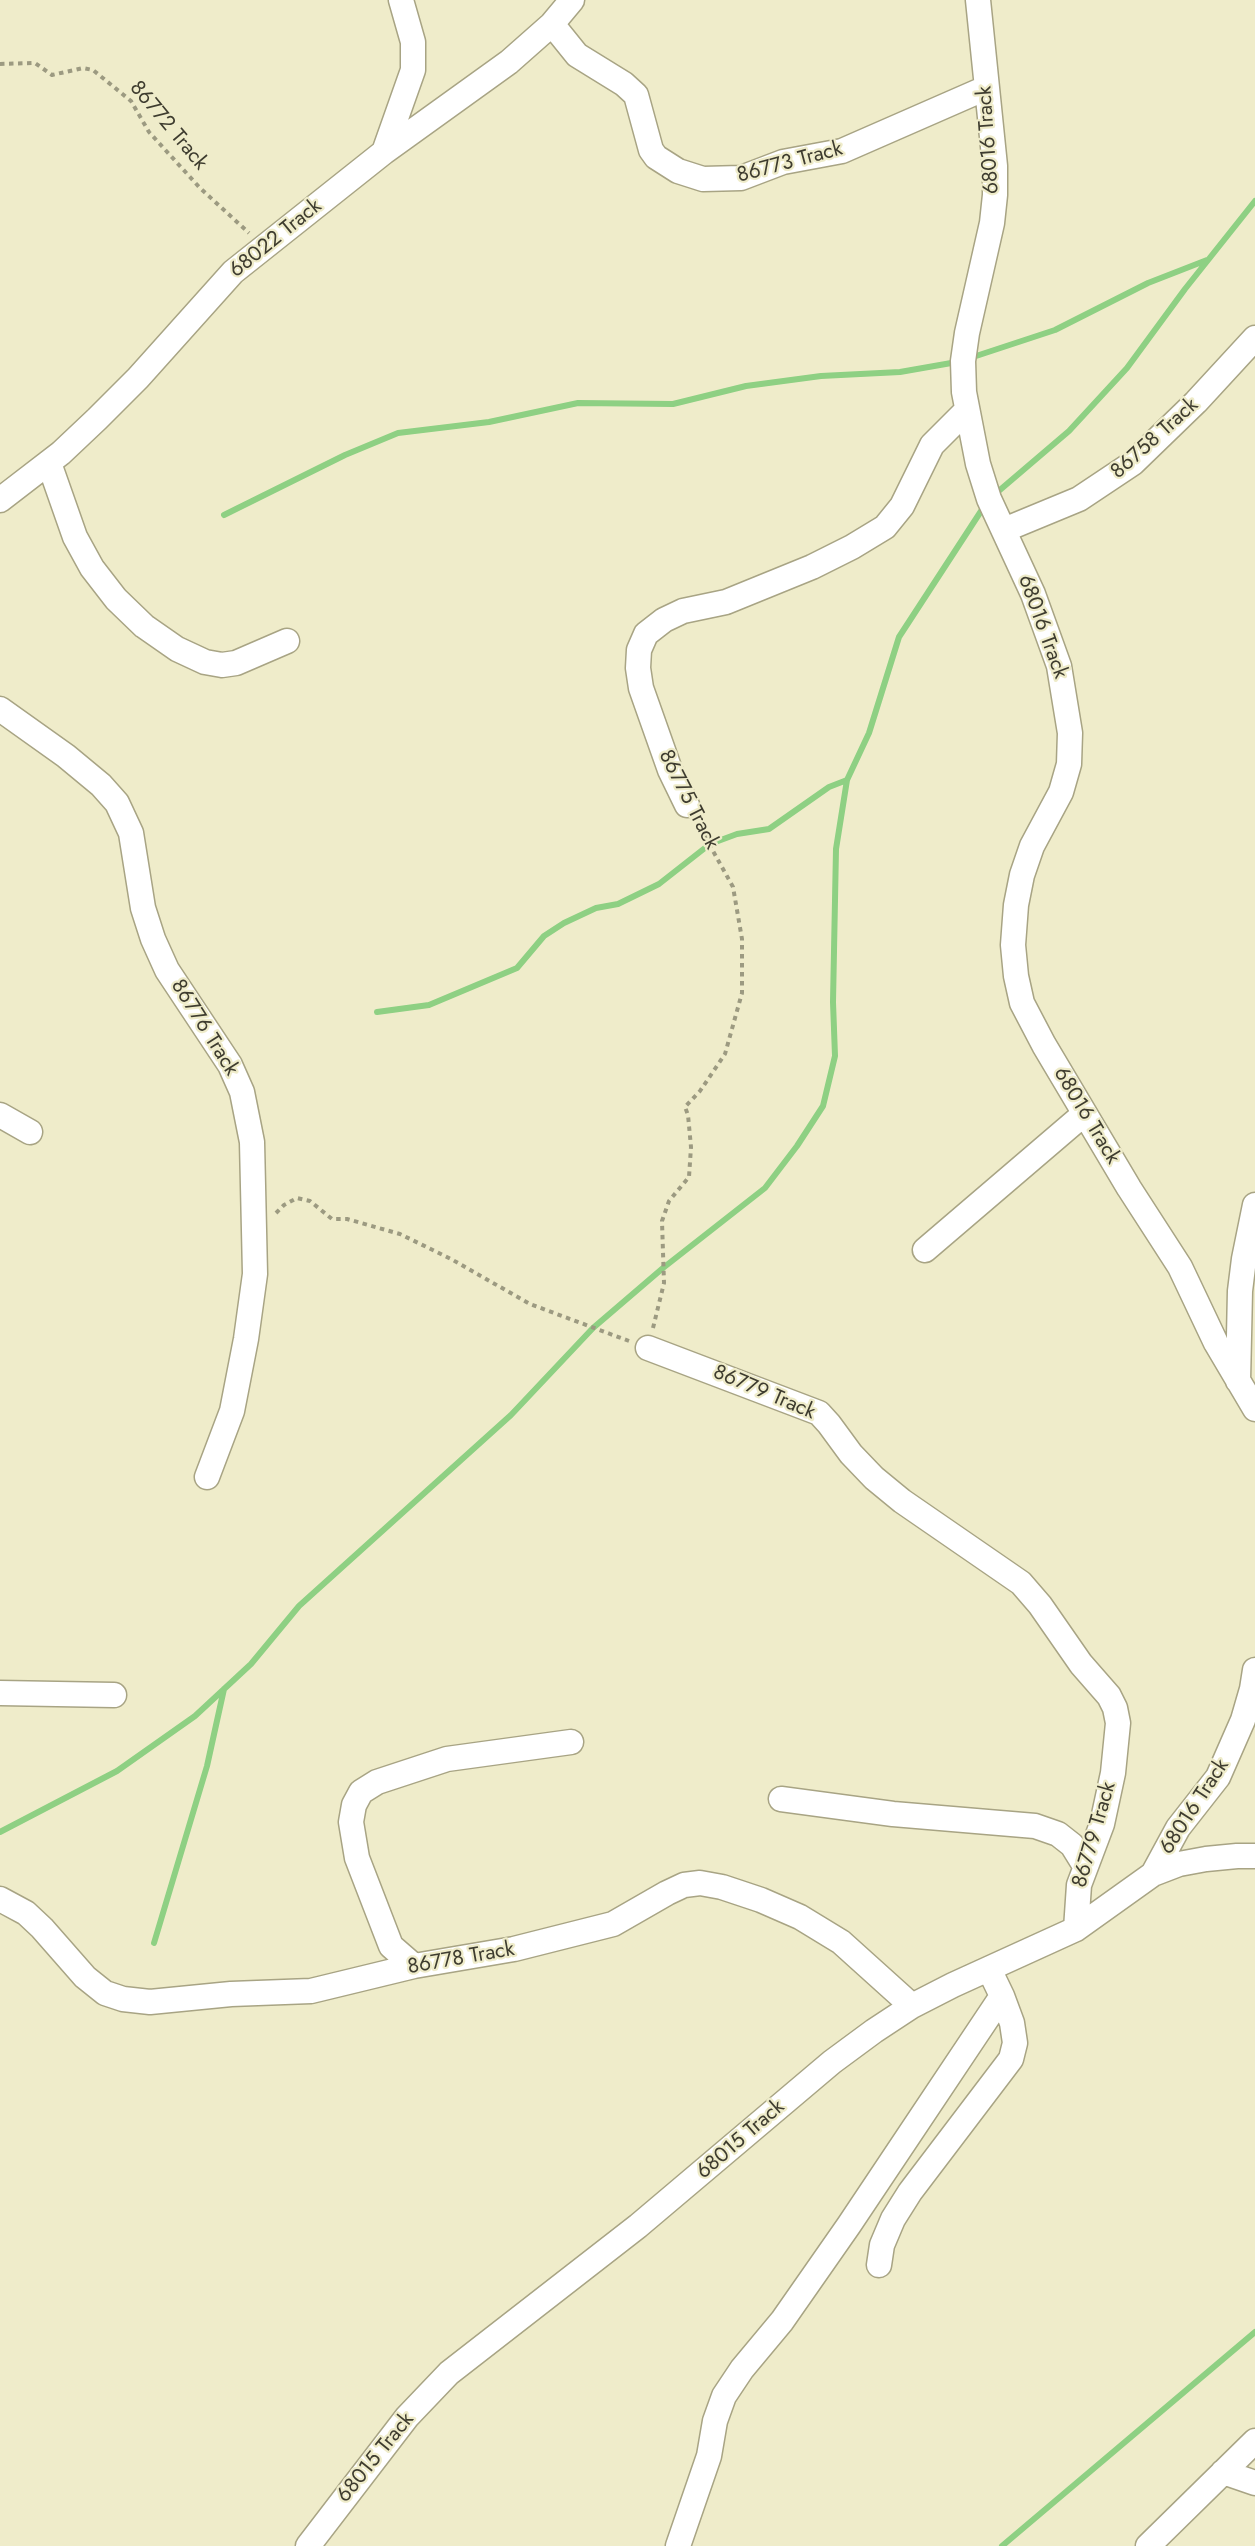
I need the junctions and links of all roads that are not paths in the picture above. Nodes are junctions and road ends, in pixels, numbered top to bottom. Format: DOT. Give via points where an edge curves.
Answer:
graph roads {
  1 [pos="400,0"];
  2 [pos="572,0"];
  3 [pos="978,0"];
  4 [pos="552,24"];
  5 [pos="986,88"];
  6 [pos="384,152"];
  7 [pos="1255,339"];
  8 [pos="967,410"];
  9 [pos="49,463"];
  10 [pos="0,500"];
  11 [pos="1004,530"];
  12 [pos="287,641"];
  13 [pos="0,709"];
  14 [pos="687,805"];
  15 [pos="1084,1114"];
  16 [pos="0,1115"];
  17 [pos="30,1132"];
  18 [pos="1255,1205"];
  19 [pos="925,1250"];
  20 [pos="648,1348"];
  21 [pos="1238,1383"];
  22 [pos="1255,1409"];
  23 [pos="207,1477"];
  24 [pos="1255,1670"];
  25 [pos="0,1693"];
  26 [pos="114,1695"];
  27 [pos="571,1742"];
  28 [pos="781,1799"];
  29 [pos="1255,1857"];
  30 [pos="1084,1866"];
  31 [pos="1153,1874"];
  32 [pos="0,1899"];
  33 [pos="1076,1929"];
  34 [pos="414,1966"];
  35 [pos="989,1969"];
  36 [pos="1002,1996"];
  37 [pos="912,2006"];
  38 [pos="879,2265"];
  39 [pos="1255,2441"];
  40 [pos="1223,2472"];
  41 [pos="1255,2483"];
  42 [pos="308,2546"];
  43 [pos="678,2546"];
  44 [pos="1148,2546"];
  1 -- 6 [label="street" via="413,42 413,70"];
  2 -- 4 [label="street, 68022 Track"];
  3 -- 5 [label="street, 68016 Track"];
  4 -- 5 [label="street, 86773 Track" via="577,55 636,95 656,157 678,171 703,179 741,178 783,162 842,151"];
  4 -- 6 [label="street, 68022 Track" via="482,83"];
  5 -- 8 [label="street, 68016 Track" via="995,195 963,360"];
  6 -- 9 [label="street, 68022 Track" via="263,246 211,294 138,378"];
  7 -- 11 [label="street, 86758 Track" via="1133,464 1079,499"];
  8 -- 11 [label="street, 68016 Track" via="978,464"];
  8 -- 14 [label="street, 86775 Track" via="932,446 902,506 885,527 791,576 726,602 682,611 646,634 639,650 641,688 669,770"];
  9 -- 10 [label="street, 68022 Track"];
  9 -- 12 [label="street" via="75,537 92,568 144,626 177,649 222,665"];
  11 -- 15 [label="street, 68016 Track" via="1059,666 1070,733 1069,764 1060,792 1022,875 1013,945 1016,976 1022,1003"];
  13 -- 23 [label="street, 86776 Track" via="66,756 117,803 135,854 143,908 153,939 168,970 230,1065 242,1092 252,1142 255,1274 232,1411"];
  15 -- 19 [label="street"];
  15 -- 21 [label="street, 68016 Track" via="1180,1267"];
  16 -- 17 [label="street"];
  18 -- 21 [label="street" via="1240,1291"];
  20 -- 30 [label="street, 86779 Track" via="819,1413 874,1478 1021,1583 1040,1605 1109,1696 1118,1723 1102,1824"];
  21 -- 22 [label="street, 68016 Track"];
  24 -- 31 [label="street, 68016 Track" via="1231,1750 1218,1777 1178,1828"];
  25 -- 26 [label="street"];
  27 -- 34 [label="street" via="447,1759 377,1782 361,1792 351,1822 357,1858 392,1946"];
  28 -- 30 [label="street" via="893,1814 1035,1826 1058,1834 1072,1845"];
  29 -- 31 [label="street, 68015 Track" via="1206,1859"];
  30 -- 33 [label="street, 86779 Track"];
  31 -- 33 [label="street, 68015 Track"];
  32 -- 34 [label="street, 86778 Track" via="42,1928 85,1977 105,1993 123,1999 174,2001 311,1991"];
  33 -- 35 [label="street, 68015 Track"];
  34 -- 37 [label="street, 86778 Track" via="514,1949 613,1924 667,1893 700,1883 761,1900 800,1917 841,1942"];
  35 -- 36 [label="street"];
  35 -- 37 [label="street, 68015 Track"];
  36 -- 38 [label="street" via="1015,2043 1011,2060 910,2192 893,2219"];
  36 -- 43 [label="street" via="849,2225 724,2396 709,2456"];
  37 -- 42 [label="street, 68015 Track" via="832,2062 647,2219 449,2373 407,2417"];
  39 -- 40 [label="street"];
  40 -- 41 [label="street"];
  40 -- 44 [label="street"];
}
